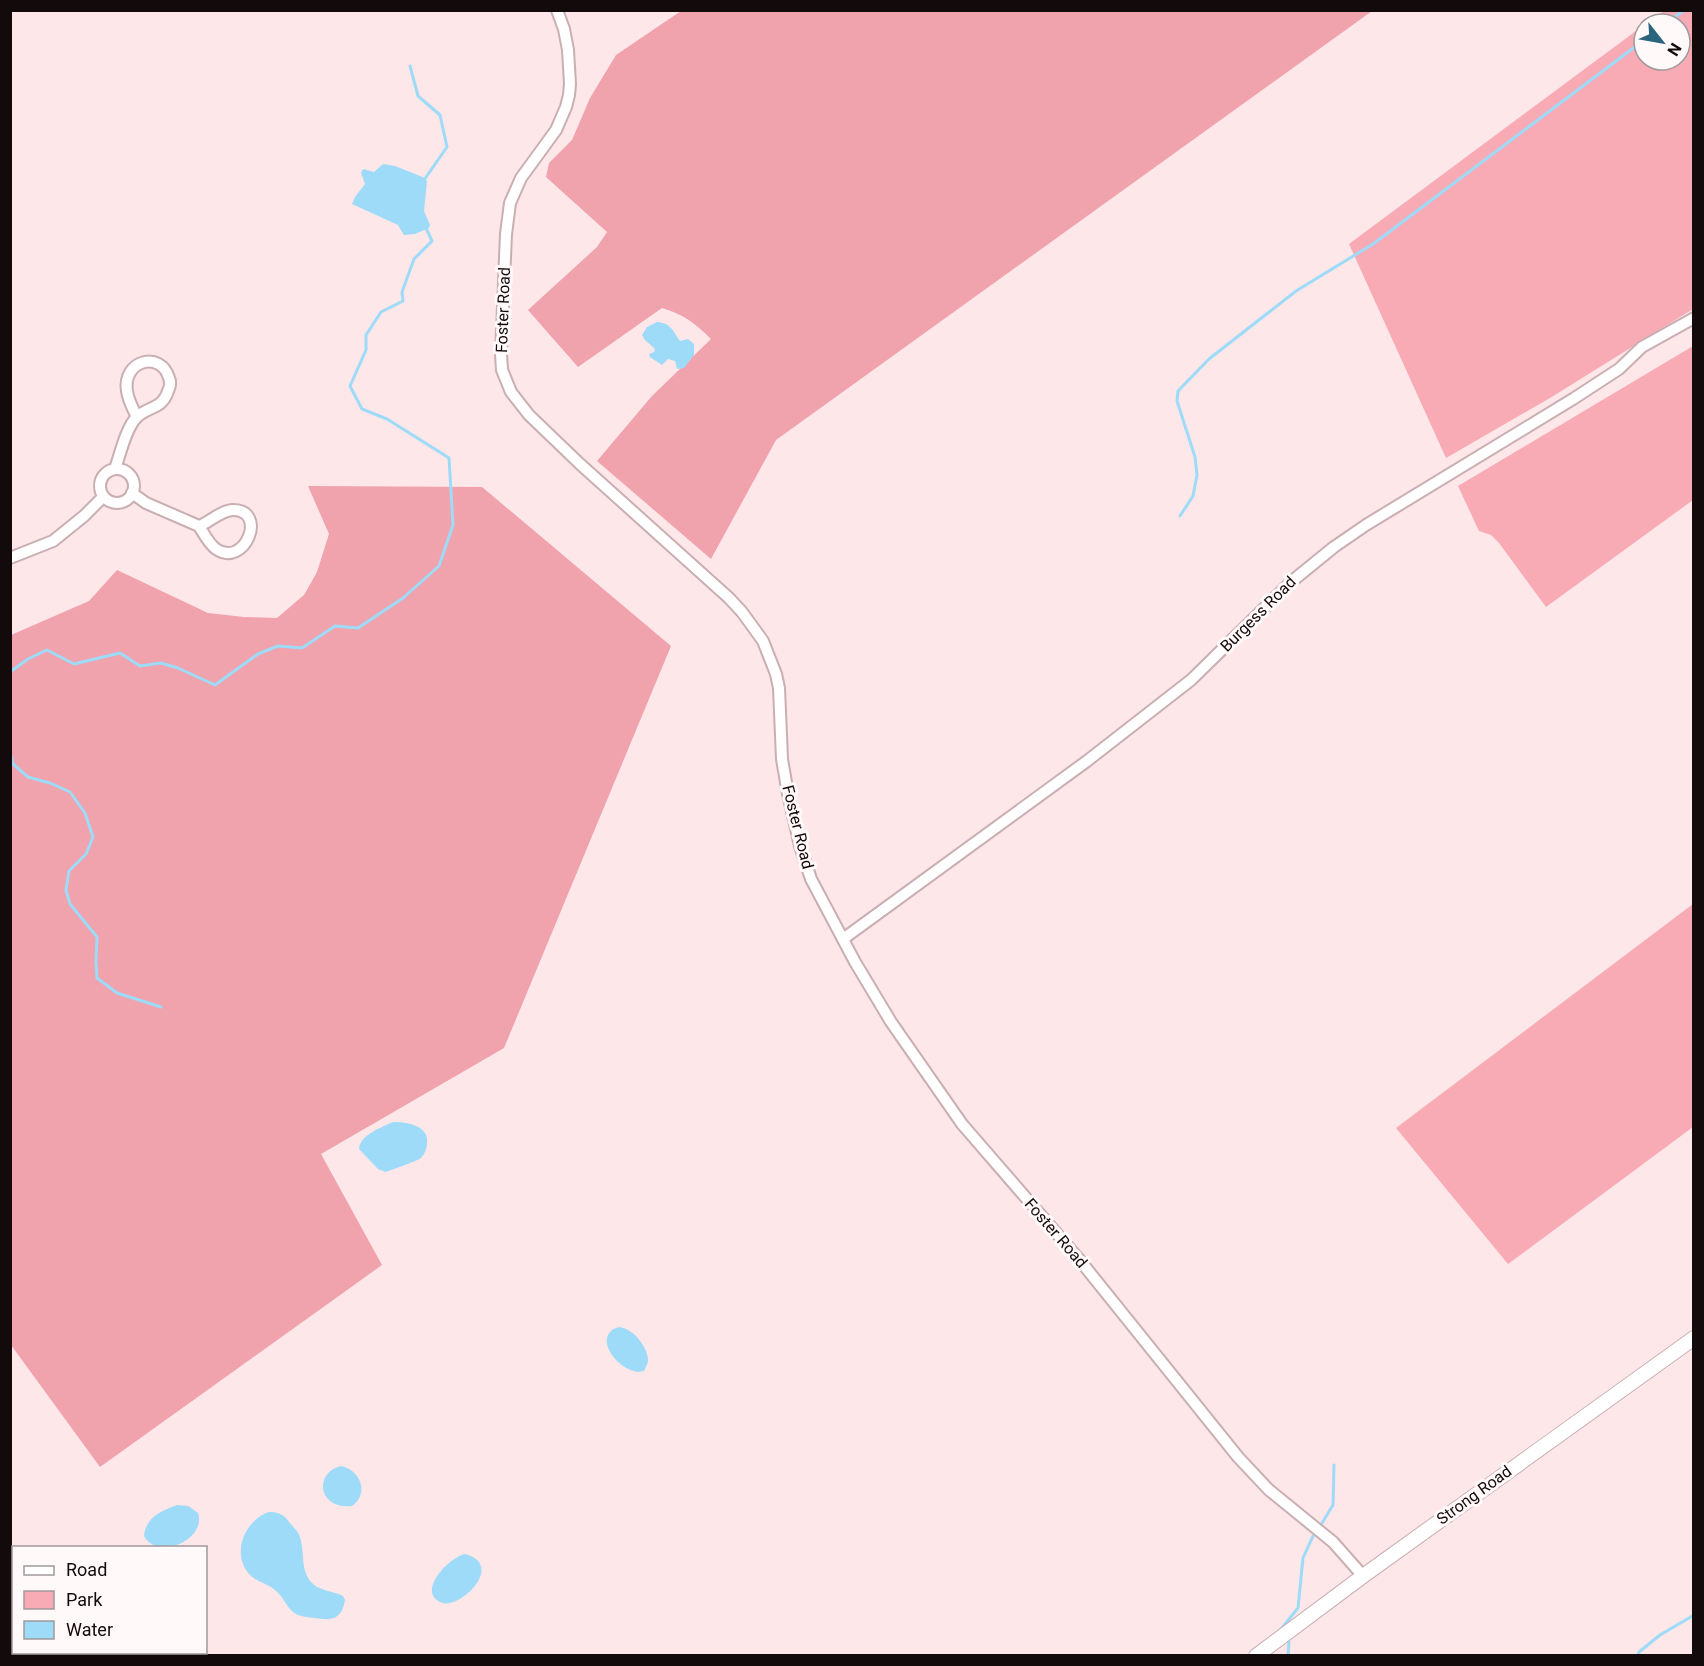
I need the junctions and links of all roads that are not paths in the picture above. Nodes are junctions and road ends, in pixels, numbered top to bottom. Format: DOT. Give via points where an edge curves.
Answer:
graph roads {
  1 [pos="557,10"];
  2 [pos="1694,318"];
  3 [pos="137,417"];
  4 [pos="115,469"];
  5 [pos="132,493"];
  6 [pos="103,497"];
  7 [pos="199,526"];
  8 [pos="10,558"];
  9 [pos="843,939"];
  10 [pos="1694,1338"];
  11 [pos="1363,1576"];
  12 [pos="1256,1656"];
  1 -- 9 [label="street, Foster Road" via="568,50 569,95 556,130 521,178 510,203 502,370 511,392 536,422 729,598 763,641 779,688 782,759 800,846 818,895"];
  2 -- 9 [label="street, Burgess Road" via="1642,347 1619,369 1573,399 1334,547 1291,582 1191,680"];
  3 -- 3 [label="street" via="158,406 169,390 171,380 158,364 135,365 129,372 127,391"];
  3 -- 4 [label="street"];
  4 -- 5 [label="street" via="128,472 134,481"];
  4 -- 6 [label="street" via="101,477 99,490"];
  5 -- 6 [label="street" via="127,500 115,503"];
  5 -- 7 [label="street"];
  6 -- 8 [label="street" via="52,541"];
  7 -- 7 [label="street" via="229,510 237,510 250,520 251,533 245,545 223,552 213,546"];
  9 -- 11 [label="street, Foster Road" via="897,1030 984,1152 1078,1258 1254,1475 1333,1542"];
  10 -- 11 [label="street, Strong Road"];
  11 -- 12 [label="street, Strong Road"];
}
